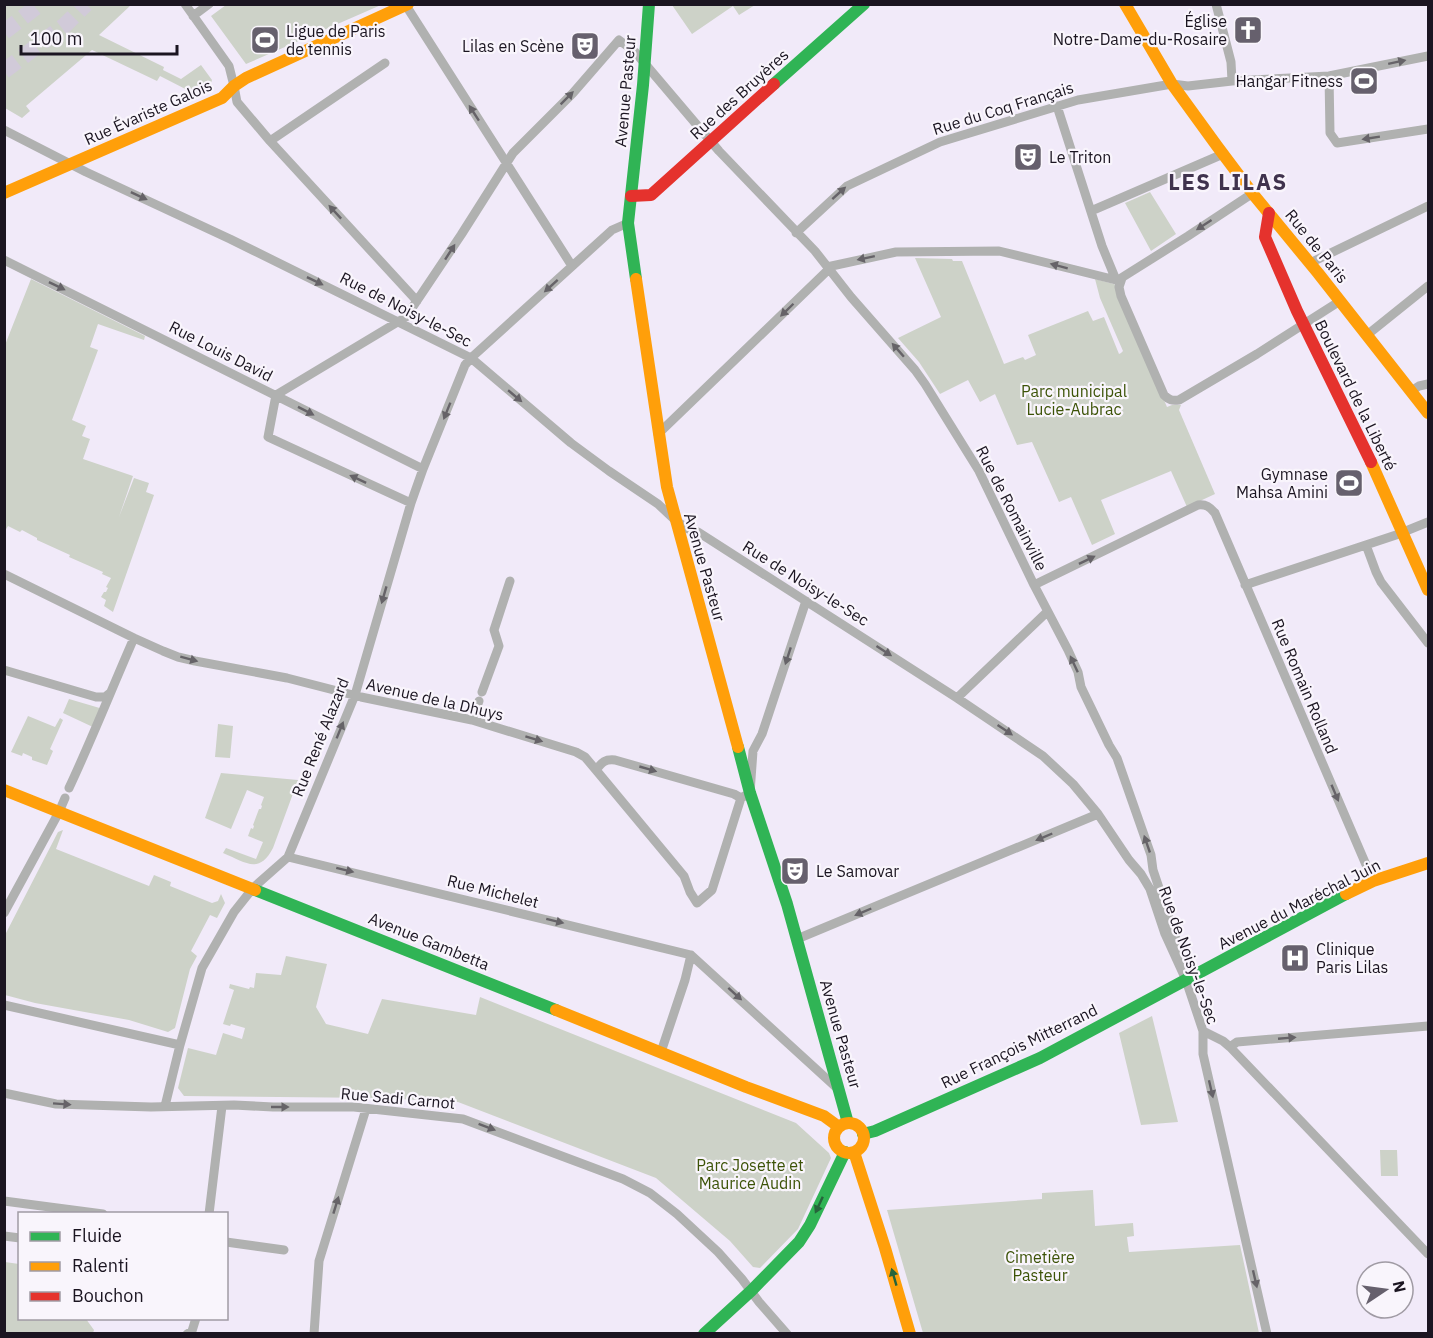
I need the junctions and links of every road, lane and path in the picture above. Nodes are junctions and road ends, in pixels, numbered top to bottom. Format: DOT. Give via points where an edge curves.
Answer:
graph roads {
  1 [pos="185,4"];
  2 [pos="209,4"];
  3 [pos="649,4"];
  4 [pos="864,4"];
  5 [pos="1125,4"];
  6 [pos="1216,4"];
  7 [pos="406,5"];
  8 [pos="193,16"];
  9 [pos="1428,56"];
  10 [pos="386,63"];
  11 [pos="645,63"];
  12 [pos="1329,76"];
  13 [pos="1232,81"];
  14 [pos="1172,84"];
  15 [pos="234,86"];
  16 [pos="1057,106"];
  17 [pos="1428,129"];
  18 [pos="4,130"];
  19 [pos="270,141"];
  20 [pos="711,142"];
  21 [pos="1223,154"];
  22 [pos="506,162"];
  23 [pos="72,164"];
  24 [pos="4,193"];
  25 [pos="1253,194"];
  26 [pos="631,196"];
  27 [pos="1428,206"];
  28 [pos="1091,211"];
  29 [pos="1269,213"];
  30 [pos="628,223"];
  31 [pos="796,233"];
  32 [pos="4,260"];
  33 [pos="1310,263"];
  34 [pos="572,266"];
  35 [pos="828,268"];
  36 [pos="1119,279"];
  37 [pos="1428,286"];
  38 [pos="417,301"];
  39 [pos="1340,301"];
  40 [pos="399,322"];
  41 [pos="1304,324"];
  42 [pos="1367,335"];
  43 [pos="471,358"];
  44 [pos="1428,384"];
  45 [pos="1411,391"];
  46 [pos="276,395"];
  47 [pos="1428,413"];
  48 [pos="658,434"];
  49 [pos="423,469"];
  50 [pos="411,503"];
  51 [pos="675,520"];
  52 [pos="1428,522"];
  53 [pos="1402,533"];
  54 [pos="1366,545"];
  55 [pos="4,574"];
  56 [pos="510,581"];
  57 [pos="1034,585"];
  58 [pos="1245,585"];
  59 [pos="1428,590"];
  60 [pos="806,600"];
  61 [pos="1047,612"];
  62 [pos="134,638"];
  63 [pos="1428,643"];
  64 [pos="4,670"];
  65 [pos="110,693"];
  66 [pos="355,695"];
  67 [pos="957,698"];
  68 [pos="472,720"];
  69 [pos="596,770"];
  70 [pos="69,789"];
  71 [pos="4,790"];
  72 [pos="745,796"];
  73 [pos="65,798"];
  74 [pos="59,812"];
  75 [pos="1098,814"];
  76 [pos="288,857"];
  77 [pos="1428,863"];
  78 [pos="1153,869"];
  79 [pos="1141,874"];
  80 [pos="1373,881"];
  81 [pos="253,888"];
  82 [pos="4,913"];
  83 [pos="797,939"];
  84 [pos="691,954"];
  85 [pos="1186,980"];
  86 [pos="4,1005"];
  87 [pos="1428,1026"];
  88 [pos="1203,1031"];
  89 [pos="180,1045"];
  90 [pos="1230,1047"];
  91 [pos="661,1052"];
  92 [pos="840,1092"];
  93 [pos="4,1093"];
  94 [pos="165,1106"];
  95 [pos="222,1106"];
  96 [pos="366,1109"];
  97 [pos="843,1125"];
  98 [pos="863,1134"];
  99 [pos="850,1152"];
  100 [pos="4,1201"];
  101 [pos="64,1211"];
  102 [pos="209,1212"];
  103 [pos="228,1242"];
  104 [pos="284,1250"];
  105 [pos="1428,1254"];
  106 [pos="751,1291"];
  107 [pos="196,1320"];
  108 [pos="187,1334"];
  109 [pos="314,1334"];
  110 [pos="704,1334"];
  111 [pos="787,1334"];
  112 [pos="910,1334"];
  113 [pos="1267,1334"];
  1 -- 8 [label="street"];
  2 -- 8 [label="street"];
  3 -- 11 [label="main road, Avenue Pasteur"];
  4 -- 20 [label="main road, Rue des Bruyères"];
  5 -- 14 [label="main road, Rue de Paris"];
  6 -- 13 [label="street"];
  7 -- 15 [label="main road, Rue Évariste Galois"];
  22 -- 7 [label="street, one-way"];
  8 -- 15 [label="street" via="228,66"];
  12 -- 9 [label="street, Rue du Coq Français, one-way"];
  10 -- 19 [label="street"];
  11 -- 20 [label="street, Rue de Romainville"];
  22 -- 11 [label="street, Rue de Romainville, one-way" via="619,40"];
  11 -- 26 [label="main road, Avenue Pasteur"];
  12 -- 13 [label="street, Rue du Coq Français"];
  17 -- 12 [label="street, one-way" via="1337,143 1330,133"];
  13 -- 14 [label="street, Rue du Coq Français"];
  14 -- 16 [label="street, Rue du Coq Français"];
  14 -- 21 [label="main road, Rue de Paris"];
  15 -- 19 [label="street" via="237,102"];
  15 -- 23 [label="main road, Rue Évariste Galois" via="222,98"];
  16 -- 28 [label="street"];
  31 -- 16 [label="street, Rue du Coq Français, one-way" via="847,186 940,141"];
  18 -- 23 [label="street, Rue de Noisy-le-Sec"];
  38 -- 19 [label="street, one-way"];
  20 -- 26 [label="main road, Rue des Bruyères" via="651,195"];
  20 -- 31 [label="street, Rue de Romainville"];
  21 -- 25 [label="main road, Rue de Paris"];
  21 -- 28 [label="street"];
  22 -- 34 [label="street"];
  38 -- 22 [label="street, one-way"];
  23 -- 24 [label="main road, Rue Évariste Galois"];
  23 -- 40 [label="street, Rue de Noisy-le-Sec, one-way"];
  25 -- 29 [label="main road, Rue de Paris"];
  25 -- 36 [label="street, one-way"];
  26 -- 30 [label="main road, Avenue Pasteur"];
  27 -- 33 [label="street"];
  28 -- 36 [label="street" via="1102,246"];
  29 -- 33 [label="main road, Rue de Paris"];
  29 -- 41 [label="main road, Boulevard de la Liberté" via="1265,237"];
  30 -- 34 [label="street" via="612,230"];
  30 -- 48 [label="main road, Avenue Pasteur"];
  31 -- 35 [label="street, Rue de Romainville"];
  32 -- 46 [label="street, Rue Louis David, one-way"];
  33 -- 39 [label="main road, Rue de Paris"];
  34 -- 43 [label="street, one-way"];
  36 -- 35 [label="street, one-way" via="999,252 896,252"];
  35 -- 48 [label="street, one-way"];
  57 -- 35 [label="street, Rue de Romainville, one-way" via="979,471 925,384"];
  36 -- 41 [label="street" via="1121,296 1169,400 1179,400"];
  37 -- 42 [label="street"];
  38 -- 40 [label="street"];
  39 -- 41 [label="street"];
  39 -- 42 [label="main road, Rue de Paris"];
  40 -- 43 [label="street, Rue de Noisy-le-Sec"];
  40 -- 46 [label="street"];
  41 -- 53 [label="main road, Boulevard de la Liberté"];
  42 -- 45 [label="main road, Rue de Paris"];
  43 -- 49 [label="street, Rue René Alazard, one-way"];
  43 -- 51 [label="street, Rue de Noisy-le-Sec, one-way" via="571,443"];
  44 -- 45 [label="street"];
  45 -- 47 [label="main road, Rue de Paris"];
  46 -- 49 [label="street, Rue Louis David, one-way"];
  50 -- 46 [label="street, one-way" via="268,437"];
  48 -- 51 [label="main road, Avenue Pasteur"];
  49 -- 50 [label="street, Rue René Alazard"];
  50 -- 66 [label="street, Rue René Alazard, one-way"];
  51 -- 60 [label="street, Rue de Noisy-le-Sec"];
  51 -- 72 [label="main road, Avenue Pasteur"];
  52 -- 53 [label="street"];
  53 -- 54 [label="street"];
  53 -- 59 [label="main road, Boulevard de la Liberté"];
  54 -- 58 [label="street"];
  54 -- 63 [label="street" via="1381,582"];
  55 -- 62 [label="street, Avenue de la Dhuys"];
  56 -- 68 [label="street" via="494,630 499,646"];
  57 -- 58 [label="street, Rue Romain Rolland, one-way" via="1198,505 1215,513"];
  57 -- 61 [label="street, Rue de Romainville"];
  58 -- 80 [label="street, Rue Romain Rolland, one-way"];
  60 -- 67 [label="street, Rue de Noisy-le-Sec, one-way"];
  60 -- 72 [label="street, one-way" via="753,751"];
  61 -- 67 [label="street"];
  78 -- 61 [label="street, Rue de Romainville, one-way" via="1117,758"];
  62 -- 65 [label="street"];
  62 -- 66 [label="street, Avenue de la Dhuys, one-way" via="195,661"];
  64 -- 65 [label="street" via="96,696"];
  65 -- 70 [label="street"];
  66 -- 68 [label="street, Avenue de la Dhuys"];
  76 -- 66 [label="street, Rue René Alazard, one-way"];
  67 -- 75 [label="street, Rue de Noisy-le-Sec, one-way" via="1043,756"];
  68 -- 69 [label="street, Avenue de la Dhuys, one-way" via="576,752"];
  69 -- 72 [label="street, one-way" via="607,759 615,760"];
  69 -- 72 [label="street, Avenue de la Dhuys" via="684,876 697,903 712,890"];
  71 -- 74 [label="main road, Avenue Gambetta"];
  72 -- 83 [label="main road, Avenue Pasteur"];
  73 -- 74 [label="street"];
  74 -- 81 [label="main road, Avenue Gambetta"];
  74 -- 82 [label="street"];
  75 -- 79 [label="street, Rue de Noisy-le-Sec"];
  75 -- 83 [label="street, one-way"];
  76 -- 81 [label="street, Rue René Alazard"];
  76 -- 84 [label="street, Rue Michelet, one-way"];
  77 -- 80 [label="main road, Avenue du Maréchal Juin"];
  78 -- 79 [label="street" via="1150,876"];
  78 -- 85 [label="street, Rue de Romainville" via="1182,955"];
  79 -- 85 [label="street, Rue de Noisy-le-Sec"];
  80 -- 85 [label="main road, Avenue du Maréchal Juin"];
  81 -- 89 [label="street, Rue René Alazard" via="234,912 202,968"];
  81 -- 91 [label="main road, Avenue Gambetta"];
  83 -- 92 [label="main road, Avenue Pasteur"];
  84 -- 91 [label="street"];
  84 -- 92 [label="street, one-way"];
  85 -- 88 [label="street, Rue de Noisy-le-Sec"];
  85 -- 98 [label="main road, Rue François Mitterrand" via="1040,1058"];
  86 -- 89 [label="street"];
  90 -- 87 [label="street, one-way" via="1237,1042"];
  88 -- 90 [label="street"];
  88 -- 113 [label="street, Rue de Noisy-le-Sec, one-way" via="1203,1054"];
  89 -- 94 [label="street, Rue René Alazard"];
  90 -- 105 [label="street"];
  91 -- 97 [label="main road, Avenue Gambetta"];
  92 -- 97 [label="main road, Avenue Pasteur"];
  93 -- 94 [label="street, Rue Sadi Carnot, one-way" via="56,1104"];
  94 -- 95 [label="street, Rue Sadi Carnot"];
  95 -- 96 [label="street, Rue Sadi Carnot, one-way"];
  95 -- 102 [label="street"];
  96 -- 106 [label="street, Rue Sadi Carnot, one-way" via="463,1119 623,1179 677,1214 718,1252"];
  109 -- 96 [label="street, one-way" via="319,1261"];
  97 -- 98 [label="main road" via="857,1126"];
  97 -- 99 [label="main road" via="835,1134 835,1144"];
  98 -- 99 [label="main road" via="861,1146"];
  99 -- 106 [label="main road, one-way" via="799,1242"];
  112 -- 99 [label="main road, one-way" via="885,1248"];
  100 -- 101 [label="street"];
  103 -- 104 [label="street"];
  106 -- 110 [label="main road"];
  106 -- 111 [label="street, Rue Sadi Carnot"];
  107 -- 108 [label="street"];
}
